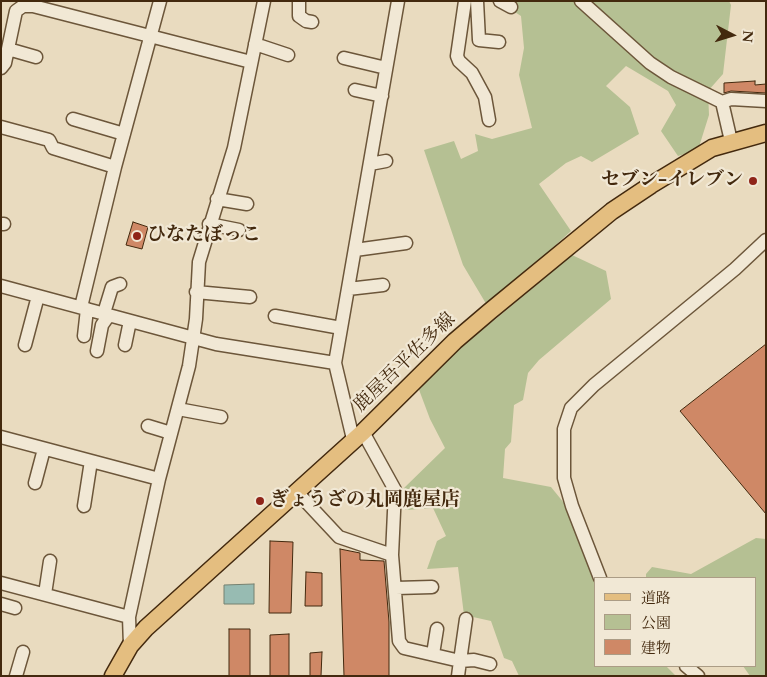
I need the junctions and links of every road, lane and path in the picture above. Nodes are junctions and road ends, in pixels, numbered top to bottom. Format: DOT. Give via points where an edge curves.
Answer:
graph roads {
  1 [pos="160,1"];
  2 [pos="264,1"];
  3 [pos="299,1"];
  4 [pos="398,1"];
  5 [pos="465,1"];
  6 [pos="477,1"];
  7 [pos="581,1"];
  8 [pos="312,22"];
  9 [pos="150,35"];
  10 [pos="499,42"];
  11 [pos="255,44"];
  12 [pos="8,49"];
  13 [pos="288,55"];
  14 [pos="36,57"];
  15 [pos="344,58"];
  16 [pos="251,62"];
  17 [pos="1,68"];
  18 [pos="386,68"];
  19 [pos="355,90"];
  20 [pos="382,96"];
  21 [pos="766,101"];
  22 [pos="722,102"];
  23 [pos="73,119"];
  24 [pos="489,120"];
  25 [pos="1,127"];
  26 [pos="766,133"];
  27 [pos="124,134"];
  28 [pos="731,141"];
  29 [pos="386,161"];
  30 [pos="370,164"];
  31 [pos="115,167"];
  32 [pos="217,199"];
  33 [pos="247,204"];
  34 [pos="209,224"];
  35 [pos="239,230"];
  36 [pos="766,240"];
  37 [pos="406,243"];
  38 [pos="355,250"];
  39 [pos="120,284"];
  40 [pos="383,284"];
  41 [pos="1,286"];
  42 [pos="348,289"];
  43 [pos="196,292"];
  44 [pos="38,296"];
  45 [pos="250,297"];
  46 [pos="84,308"];
  47 [pos="107,314"];
  48 [pos="275,316"];
  49 [pos="130,321"];
  50 [pos="341,328"];
  51 [pos="84,336"];
  52 [pos="193,338"];
  53 [pos="25,345"];
  54 [pos="125,345"];
  55 [pos="97,351"];
  56 [pos="335,363"];
  57 [pos="178,409"];
  58 [pos="221,418"];
  59 [pos="148,426"];
  60 [pos="171,433"];
  61 [pos="358,435"];
  62 [pos="1,438"];
  63 [pos="44,449"];
  64 [pos="92,461"];
  65 [pos="159,479"];
  66 [pos="35,483"];
  67 [pos="296,491"];
  68 [pos="84,506"];
  69 [pos="392,555"];
  70 [pos="50,561"];
  71 [pos="600,577"];
  72 [pos="1,583"];
  73 [pos="432,587"];
  74 [pos="396,588"];
  75 [pos="45,594"];
  76 [pos="1,604"];
  77 [pos="15,608"];
  78 [pos="129,617"];
  79 [pos="466,619"];
  80 [pos="437,629"];
  81 [pos="130,646"];
  82 [pos="23,652"];
  83 [pos="433,654"];
  84 [pos="460,661"];
  85 [pos="490,664"];
  86 [pos="687,667"];
  87 [pos="16,676"];
  88 [pos="113,676"];
  89 [pos="458,676"];
  90 [pos="698,676"];
  1 -- 9 [label="street"];
  2 -- 11 [label="street"];
  3 -- 8 [label="street" via="299,16"];
  4 -- 18 [label="street"];
  5 -- 24 [label="street" via="458,61 472,73 485,97"];
  6 -- 10 [label="street" via="479,40"];
  7 -- 22 [label="street" via="650,63 686,86"];
  9 -- 12 [label="street" via="23,6 16,11"];
  9 -- 16 [label="street"];
  9 -- 27 [label="street"];
  11 -- 13 [label="street"];
  11 -- 16 [label="street"];
  12 -- 14 [label="street"];
  12 -- 17 [label="street"];
  15 -- 18 [label="street"];
  16 -- 32 [label="street" via="234,148"];
  18 -- 20 [label="street"];
  19 -- 20 [label="street"];
  20 -- 30 [label="street"];
  21 -- 22 [label="street" via="731,99"];
  22 -- 28 [label="street"];
  23 -- 27 [label="street"];
  25 -- 31 [label="street" via="49,140 53,148"];
  26 -- 28 [label="main road, 鹿屋吾平佐多線"];
  27 -- 31 [label="street"];
  28 -- 61 [label="main road, 鹿屋吾平佐多線" via="687,162 612,211 455,341"];
  29 -- 30 [label="street"];
  30 -- 38 [label="street"];
  31 -- 46 [label="street"];
  32 -- 33 [label="street"];
  32 -- 34 [label="street"];
  34 -- 35 [label="street"];
  34 -- 43 [label="street" via="199,262"];
  36 -- 71 [label="street" via="572,408 564,429 564,478"];
  37 -- 38 [label="street"];
  38 -- 42 [label="street"];
  39 -- 47 [label="street" via="112,287"];
  40 -- 42 [label="street"];
  41 -- 44 [label="street"];
  42 -- 50 [label="street"];
  43 -- 45 [label="street"];
  43 -- 52 [label="street"];
  44 -- 46 [label="street"];
  44 -- 53 [label="street"];
  46 -- 47 [label="street"];
  46 -- 51 [label="street"];
  47 -- 49 [label="street"];
  47 -- 55 [label="street"];
  48 -- 50 [label="street"];
  49 -- 52 [label="street"];
  49 -- 54 [label="street"];
  50 -- 56 [label="street"];
  52 -- 56 [label="street"];
  52 -- 57 [label="street"];
  56 -- 61 [label="street"];
  57 -- 58 [label="street"];
  57 -- 60 [label="street"];
  59 -- 60 [label="street"];
  60 -- 65 [label="street"];
  61 -- 67 [label="main road, 鹿屋吾平佐多線"];
  61 -- 69 [label="street" via="395,490"];
  62 -- 63 [label="street"];
  63 -- 64 [label="street"];
  63 -- 66 [label="street"];
  64 -- 65 [label="street"];
  64 -- 68 [label="street"];
  65 -- 78 [label="street"];
  67 -- 69 [label="street" via="339,537"];
  67 -- 81 [label="main road, 鹿屋吾平佐多線"];
  69 -- 74 [label="street"];
  70 -- 75 [label="street"];
  72 -- 75 [label="street"];
  73 -- 74 [label="street"];
  74 -- 83 [label="street" via="399,641 404,648"];
  75 -- 78 [label="street"];
  76 -- 77 [label="street"];
  78 -- 81 [label="street"];
  79 -- 84 [label="street"];
  80 -- 83 [label="street"];
  81 -- 88 [label="main road, 鹿屋吾平佐多線"];
  82 -- 87 [label="street"];
  83 -- 84 [label="street"];
  84 -- 85 [label="street"];
  84 -- 89 [label="street"];
  86 -- 90 [label="street"];
}
